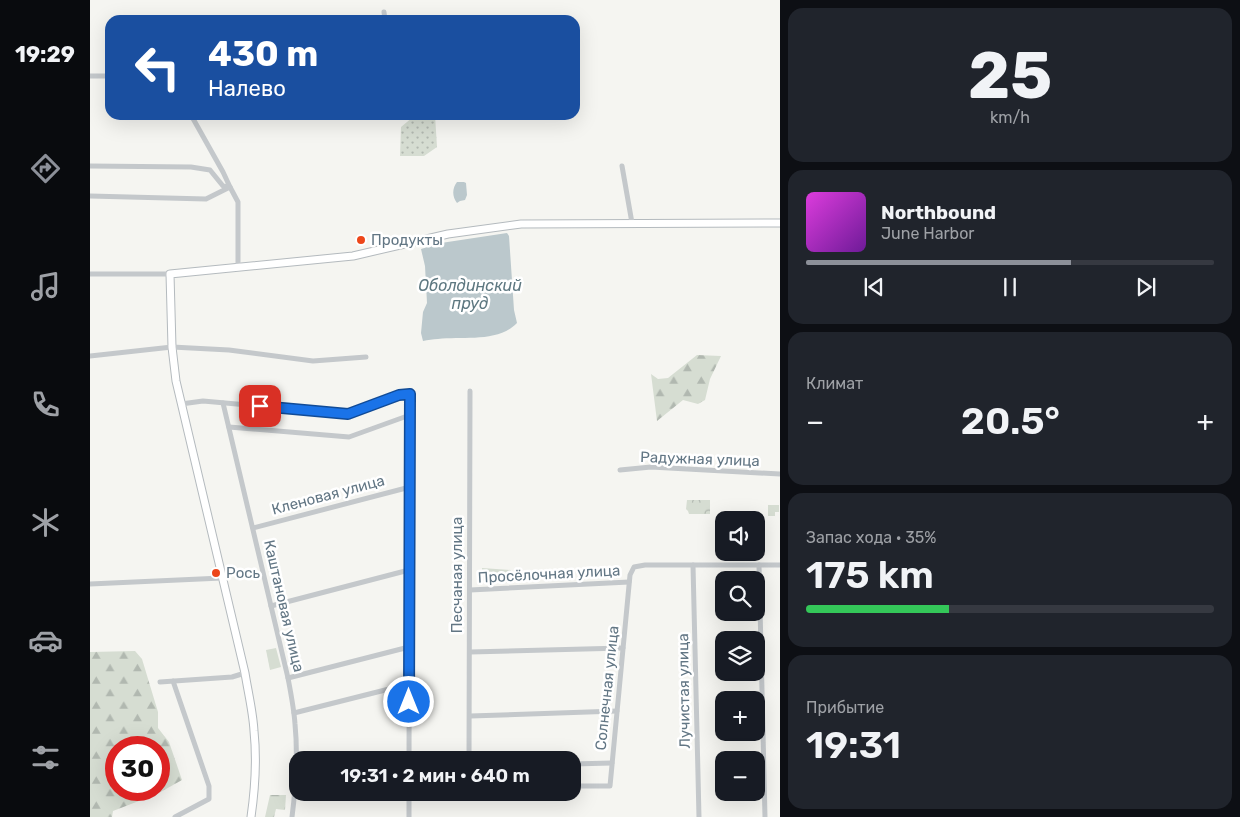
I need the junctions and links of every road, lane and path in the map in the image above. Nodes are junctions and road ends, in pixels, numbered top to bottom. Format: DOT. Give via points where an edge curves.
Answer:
graph roads {
  1 [pos="384,12"];
  2 [pos="384,15"];
  3 [pos="90,76"];
  4 [pos="105,76"];
  5 [pos="194,120"];
  6 [pos="90,166"];
  7 [pos="622,166"];
  8 [pos="230,187"];
  9 [pos="90,196"];
  10 [pos="632,223"];
  11 [pos="780,223"];
  12 [pos="238,268"];
  13 [pos="90,274"];
  14 [pos="170,274"];
  15 [pos="172,347"];
  16 [pos="90,356"];
  17 [pos="366,357"];
  18 [pos="470,391"];
  19 [pos="223,403"];
  20 [pos="181,404"];
  21 [pos="410,416"];
  22 [pos="229,427"];
  23 [pos="620,470"];
  24 [pos="780,474"];
  25 [pos="410,487"];
  26 [pos="252,528"];
  27 [pos="693,565"];
  28 [pos="759,565"];
  29 [pos="780,565"];
  30 [pos="409,570"];
  31 [pos="222,578"];
  32 [pos="629,582"];
  33 [pos="90,584"];
  34 [pos="470,590"];
  35 [pos="271,606"];
  36 [pos="409,646"];
  37 [pos="623,648"];
  38 [pos="470,652"];
  39 [pos="245,673"];
  40 [pos="288,678"];
  41 [pos="173,681"];
  42 [pos="160,682"];
  43 [pos="409,684"];
  44 [pos="617,711"];
  45 [pos="294,713"];
  46 [pos="470,716"];
  47 [pos="296,751"];
  48 [pos="409,751"];
  49 [pos="469,751"];
  50 [pos="612,763"];
  51 [pos="581,764"];
  52 [pos="581,786"];
  53 [pos="294,801"];
  54 [pos="409,801"];
  55 [pos="175,817"];
  56 [pos="251,817"];
  57 [pos="292,817"];
  58 [pos="409,817"];
  59 [pos="699,817"];
  60 [pos="765,817"];
  1 -- 2 [label="street"];
  3 -- 4 [label="street"];
  5 -- 8 [label="street"];
  6 -- 8 [label="street" via="210,170 223,186"];
  7 -- 10 [label="street"];
  8 -- 9 [label="street" via="206,199"];
  8 -- 12 [label="street" via="238,202"];
  10 -- 11 [label="street"];
  10 -- 12 [label="street" via="521,224 448,234 353,256"];
  12 -- 14 [label="street"];
  13 -- 14 [label="street"];
  14 -- 15 [label="street"];
  15 -- 16 [label="street"];
  15 -- 17 [label="street" via="229,350 313,361"];
  15 -- 20 [label="street"];
  18 -- 34 [label="street, Песчаная улица"];
  19 -- 20 [label="street"];
  19 -- 21 [label="street" via="348,414 410,394"];
  19 -- 22 [label="street, Каштановая улица"];
  20 -- 31 [label="street"];
  21 -- 22 [label="street" via="349,437"];
  21 -- 25 [label="street"];
  22 -- 26 [label="street, Каштановая улица"];
  23 -- 24 [label="street, Радужная улица" via="652,467"];
  25 -- 26 [label="street, Кленовая улица"];
  25 -- 30 [label="street"];
  26 -- 35 [label="street, Каштановая улица"];
  27 -- 28 [label="street"];
  27 -- 32 [label="street" via="634,567"];
  27 -- 59 [label="street, Лучистая улица"];
  28 -- 29 [label="street"];
  28 -- 60 [label="street"];
  30 -- 35 [label="street"];
  30 -- 36 [label="street"];
  31 -- 33 [label="street"];
  31 -- 39 [label="street"];
  32 -- 34 [label="street, Просёлочная улица"];
  32 -- 37 [label="street, Солнечная улица"];
  34 -- 38 [label="street, Песчаная улица"];
  35 -- 40 [label="street, Каштановая улица"];
  36 -- 40 [label="street"];
  36 -- 43 [label="street"];
  37 -- 38 [label="street"];
  37 -- 44 [label="street, Солнечная улица"];
  38 -- 46 [label="street, Песчаная улица"];
  39 -- 41 [label="street" via="232,677"];
  39 -- 56 [label="street" via="254,731 255,775"];
  40 -- 45 [label="street, Каштановая улица"];
  41 -- 42 [label="street"];
  41 -- 55 [label="street" via="209,786 209,799"];
  43 -- 45 [label="street"];
  43 -- 48 [label="street"];
  44 -- 46 [label="street"];
  44 -- 50 [label="street, Солнечная улица"];
  45 -- 47 [label="street, Каштановая улица"];
  46 -- 49 [label="street, Песчаная улица"];
  50 -- 51 [label="street"];
  50 -- 52 [label="street, Солнечная улица" via="610,786"];
  53 -- 57 [label="street, Каштановая улица"];
  54 -- 58 [label="street"];
}
